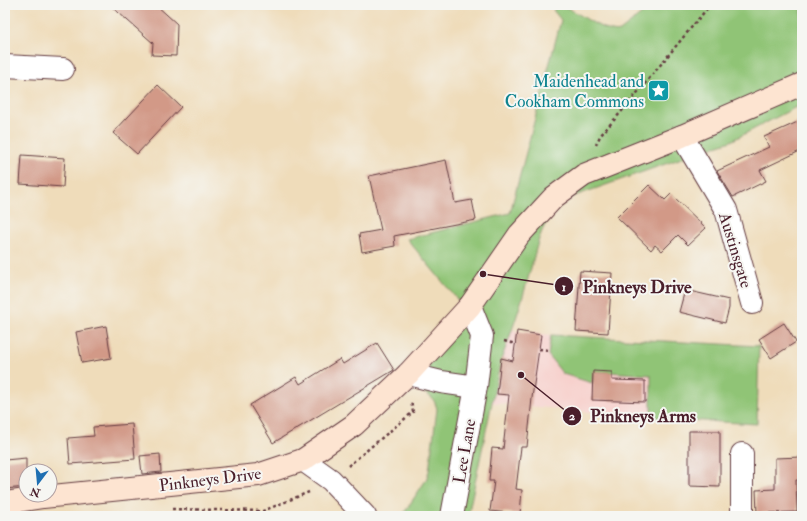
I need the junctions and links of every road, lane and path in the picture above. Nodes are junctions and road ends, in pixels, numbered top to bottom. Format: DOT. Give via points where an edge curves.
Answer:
graph roads {
  1 [pos="710,5"];
  2 [pos="5,66"];
  3 [pos="63,69"];
  4 [pos="802,84"];
  5 [pos="682,136"];
  6 [pos="584,175"];
  7 [pos="752,303"];
  8 [pos="470,306"];
  9 [pos="539,349"];
  10 [pos="549,350"];
  11 [pos="408,374"];
  12 [pos="476,387"];
  13 [pos="742,454"];
  14 [pos="303,460"];
  15 [pos="5,503"];
  16 [pos="365,516"];
  17 [pos="452,516"];
  18 [pos="742,516"];
  1 -- 6 [label="path" via="600,136"];
  2 -- 3 [label="street"];
  4 -- 5 [label="street, Pinkneys Drive"];
  5 -- 6 [label="street, Pinkneys Drive"];
  5 -- 7 [label="street, Austinsgate" via="726,210"];
  6 -- 8 [label="street, Pinkneys Drive" via="554,197 519,235"];
  8 -- 11 [label="street, Pinkneys Drive"];
  8 -- 12 [label="street, Lee Lane" via="482,336"];
  9 -- 10 [label="path"];
  11 -- 12 [label="street"];
  11 -- 14 [label="street, Pinkneys Drive" via="354,425"];
  12 -- 17 [label="street, Lee Lane"];
  13 -- 18 [label="street"];
  14 -- 15 [label="street, Pinkneys Drive" via="258,476"];
  14 -- 16 [label="street" via="331,480"];
}
